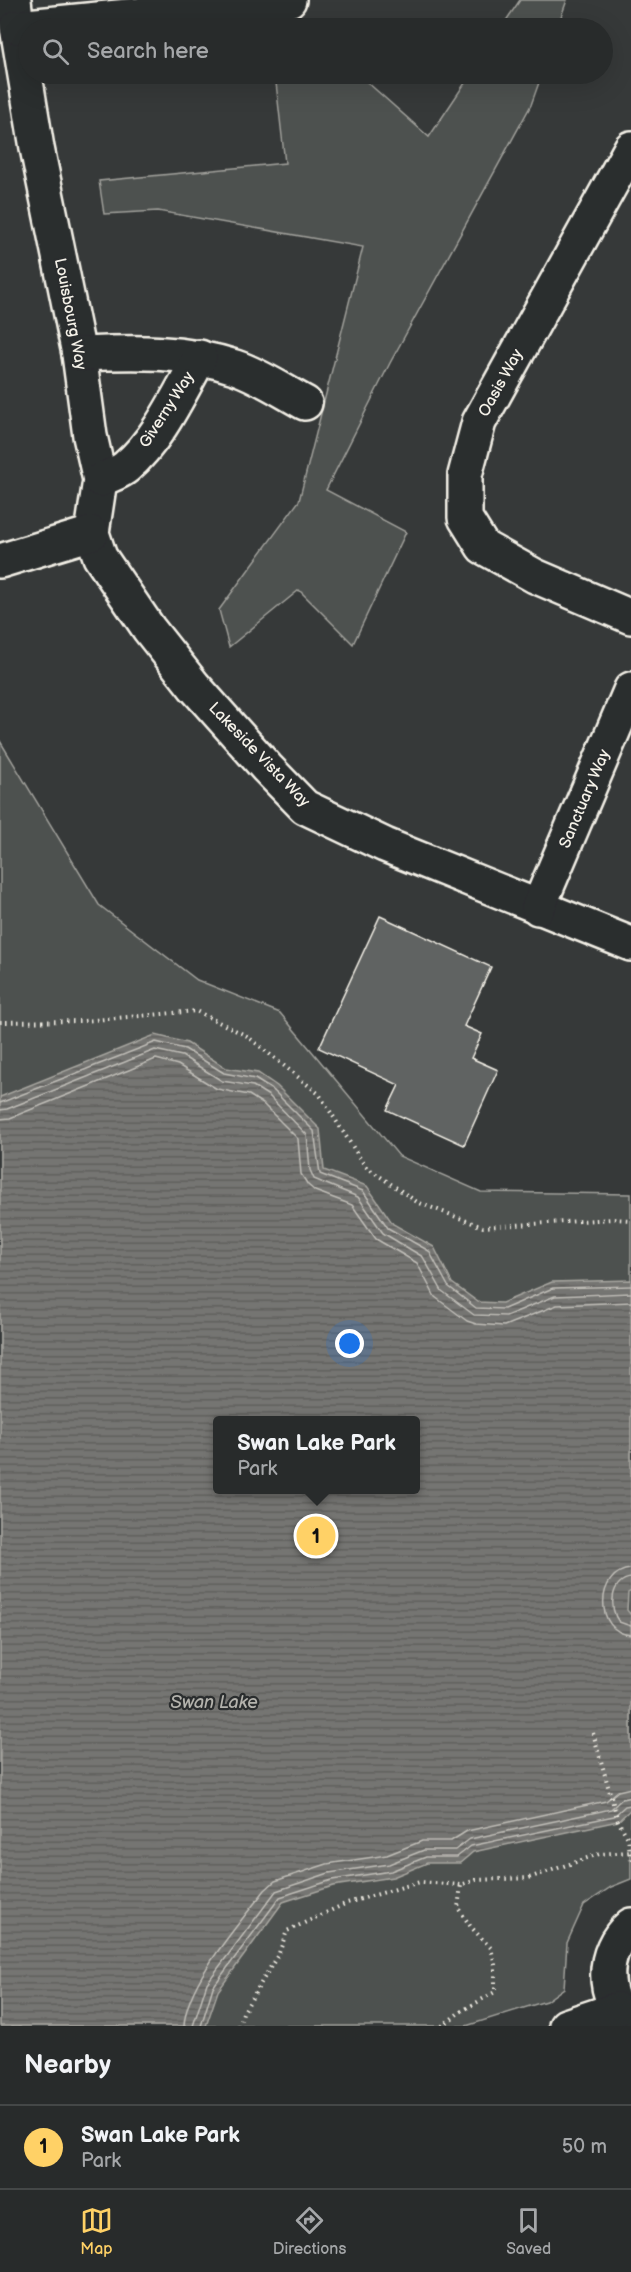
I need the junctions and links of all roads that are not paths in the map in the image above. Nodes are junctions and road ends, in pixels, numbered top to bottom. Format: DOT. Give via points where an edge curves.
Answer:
graph roads {
  1 [pos="289,0"];
  2 [pos="15,14"];
  3 [pos="18,32"];
  4 [pos="26,84"];
  5 [pos="631,148"];
  6 [pos="79,354"];
  7 [pos="200,357"];
  8 [pos="305,403"];
  9 [pos="100,480"];
  10 [pos="92,533"];
  11 [pos="0,561"];
  12 [pos="631,617"];
  13 [pos="631,689"];
  14 [pos="538,908"];
  15 [pos="631,944"];
  16 [pos="631,1925"];
  17 [pos="624,2016"];
  18 [pos="566,2026"];
  1 -- 2 [label="street"];
  2 -- 3 [label="street, Louisbourg Way"];
  4 -- 6 [label="street, Louisbourg Way"];
  5 -- 12 [label="street, Oasis Way" via="479,422 465,475 465,518 483,547 535,576"];
  6 -- 7 [label="street, Giverny Way" via="142,352"];
  6 -- 9 [label="street, Louisbourg Way"];
  7 -- 8 [label="street, Giverny Way" via="237,368"];
  7 -- 9 [label="street, Giverny Way" via="142,451 124,469"];
  9 -- 10 [label="street, Louisbourg Way"];
  10 -- 11 [label="street"];
  10 -- 14 [label="street, Lakeside Vista Way" via="100,556 149,629 194,686 305,807 385,845"];
  13 -- 14 [label="street, Sanctuary Way"];
  14 -- 15 [label="street, Lakeside Vista Way"];
  16 -- 17 [label="street" via="614,1945 608,1966 609,1989"];
  17 -- 18 [label="street"];
}
